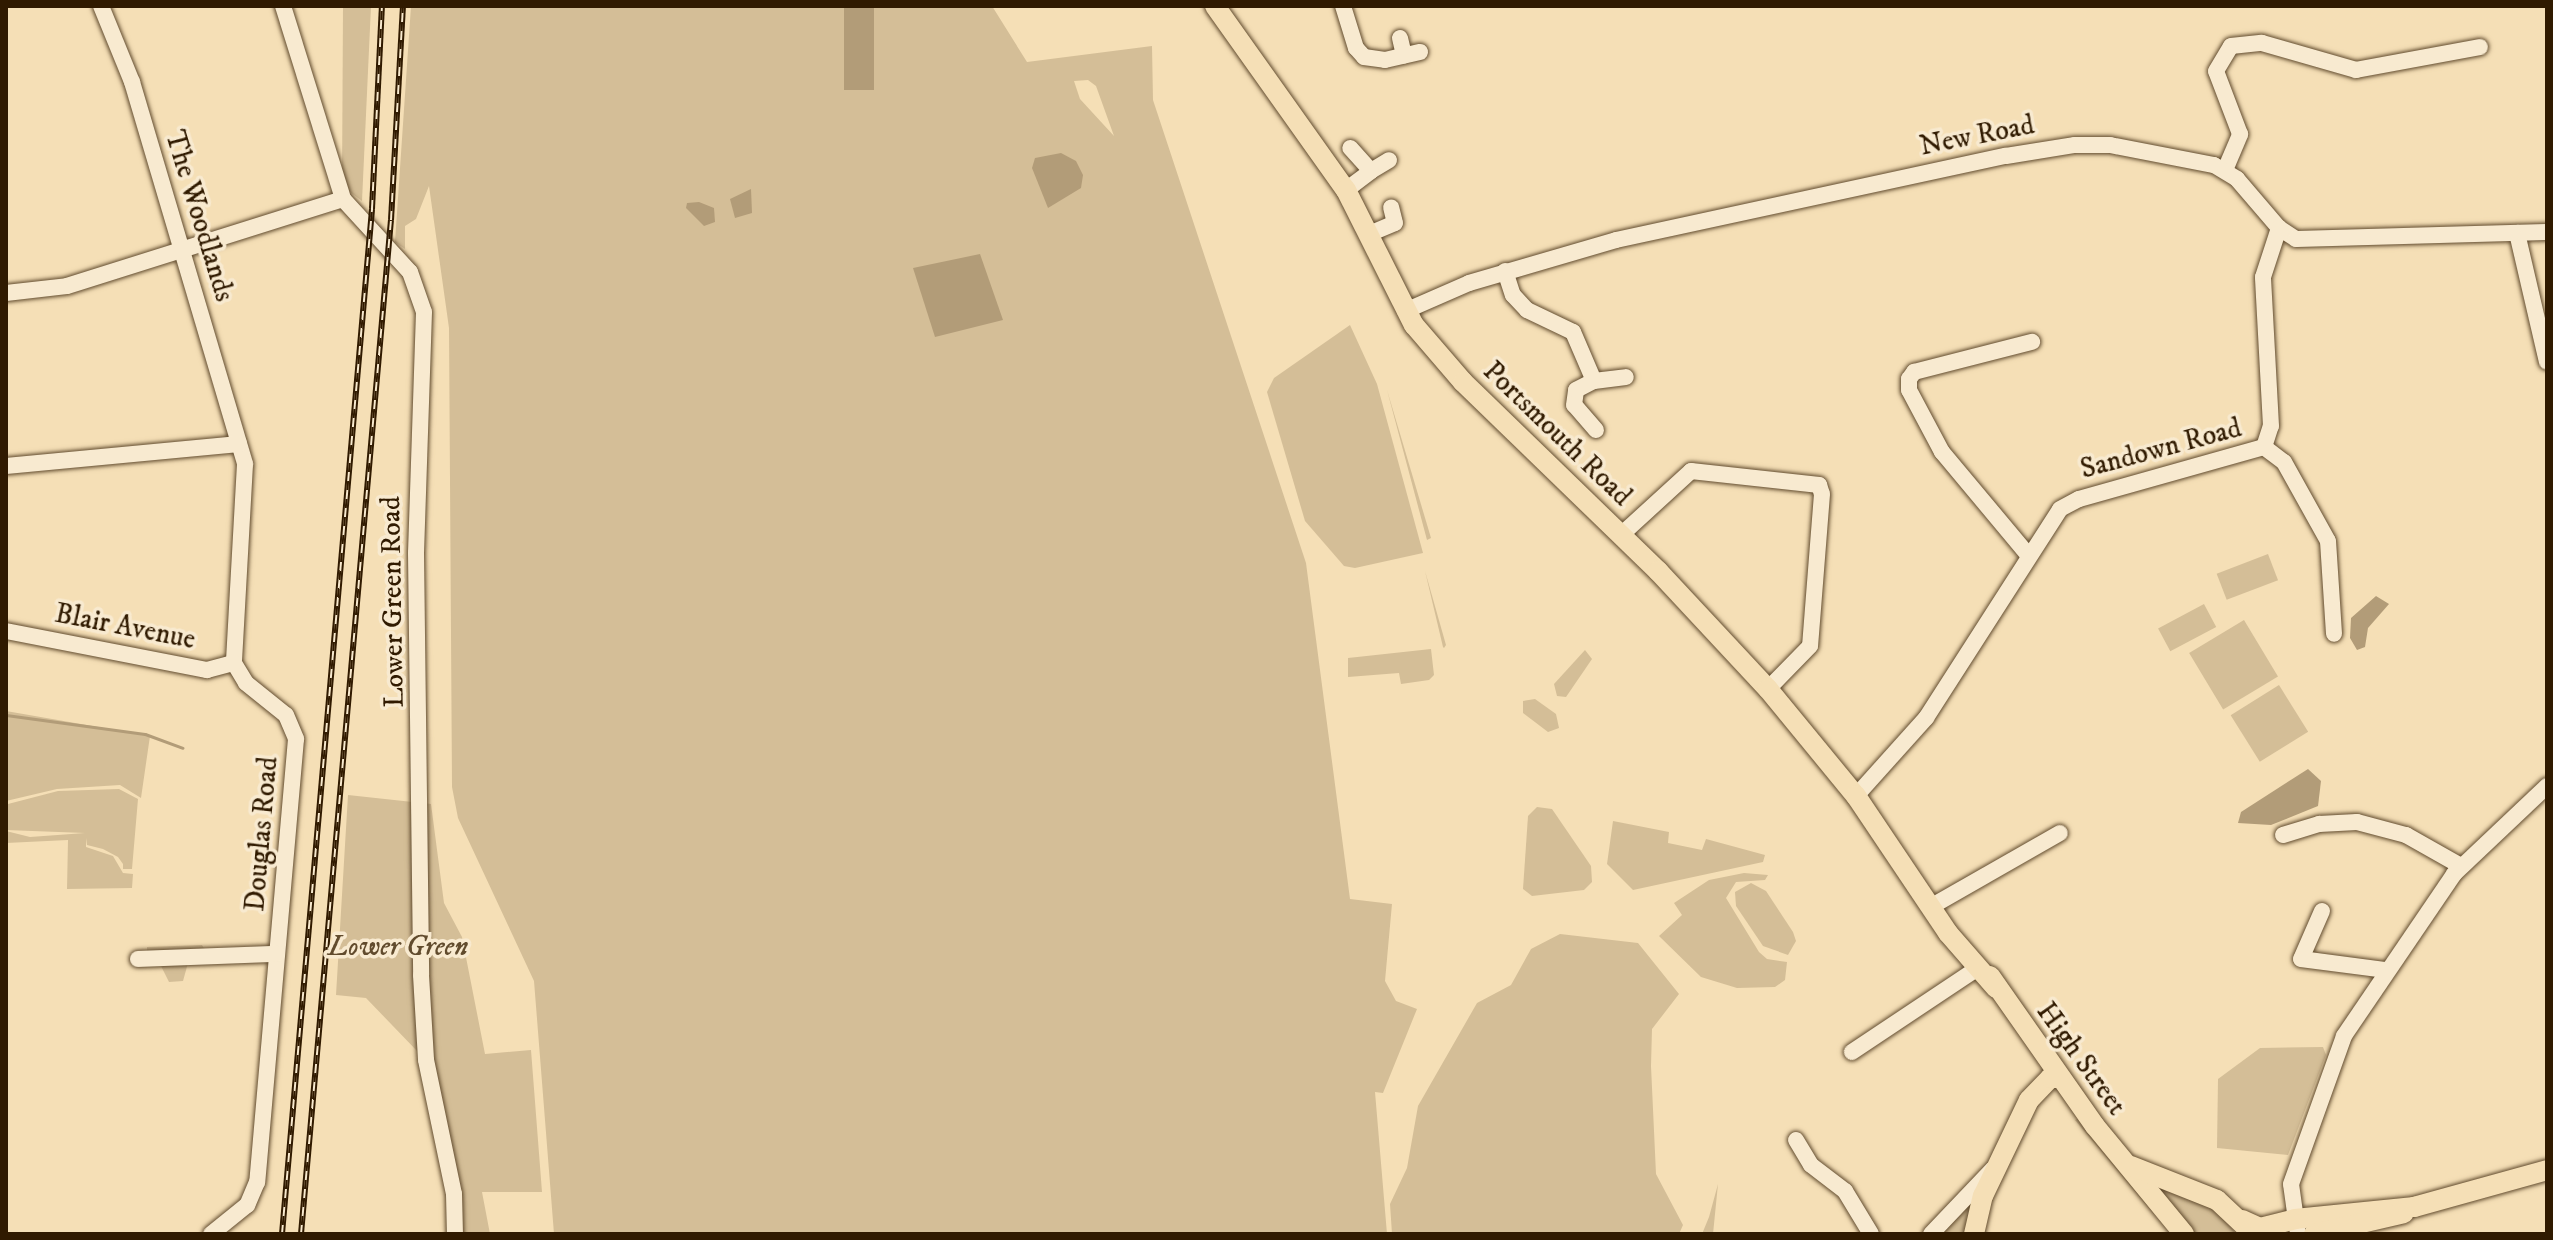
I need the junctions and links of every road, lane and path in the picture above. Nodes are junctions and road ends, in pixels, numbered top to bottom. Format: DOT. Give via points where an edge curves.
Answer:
graph roads {
  1 [pos="101,6"];
  2 [pos="283,6"];
  3 [pos="1343,6"];
  4 [pos="1222,8"];
  5 [pos="1400,38"];
  6 [pos="2471,54"];
  7 [pos="1350,148"];
  8 [pos="1389,160"];
  9 [pos="2225,170"];
  10 [pos="1371,171"];
  11 [pos="1346,190"];
  12 [pos="343,199"];
  13 [pos="1391,207"];
  14 [pos="2279,228"];
  15 [pos="2547,232"];
  16 [pos="2517,233"];
  17 [pos="1369,234"];
  18 [pos="182,250"];
  19 [pos="1505,271"];
  20 [pos="6,293"];
  21 [pos="1405,311"];
  22 [pos="2032,342"];
  23 [pos="2547,362"];
  24 [pos="1626,377"];
  25 [pos="1594,381"];
  26 [pos="1596,430"];
  27 [pos="239,444"];
  28 [pos="2264,447"];
  29 [pos="6,466"];
  30 [pos="1621,535"];
  31 [pos="2029,556"];
  32 [pos="6,631"];
  33 [pos="2334,634"];
  34 [pos="234,663"];
  35 [pos="1768,689"];
  36 [pos="2547,786"];
  37 [pos="1856,796"];
  38 [pos="2060,833"];
  39 [pos="2283,835"];
  40 [pos="2461,866"];
  41 [pos="1935,905"];
  42 [pos="2322,911"];
  43 [pos="277,954"];
  44 [pos="138,959"];
  45 [pos="1975,970"];
  46 [pos="2386,970"];
  47 [pos="1996,988"];
  48 [pos="1852,1052"];
  49 [pos="2040,1052"];
  50 [pos="2060,1078"];
  51 [pos="2029,1100"];
  52 [pos="1796,1140"];
  53 [pos="2124,1162"];
  54 [pos="1996,1166"];
  55 [pos="2547,1170"];
  56 [pos="2414,1207"];
  57 [pos="2246,1227"];
  58 [pos="2296,1227"];
  59 [pos="211,1234"];
  60 [pos="455,1234"];
  61 [pos="1871,1234"];
  62 [pos="1931,1234"];
  63 [pos="1974,1234"];
  64 [pos="2184,1234"];
  65 [pos="2314,1234"];
  1 -- 18 [label="street, The Woodlands" via="128,70"];
  2 -- 12 [label="street, Lower Green Road"];
  3 -- 5 [label="street" via="1364,57 1375,61 1412,54"];
  4 -- 11 [label="main road, Portsmouth Road"];
  6 -- 9 [label="street" via="2356,70 2262,43 2231,46 2216,71 2240,134"];
  7 -- 10 [label="street"];
  8 -- 10 [label="street"];
  9 -- 14 [label="street"];
  9 -- 19 [label="street, New Road" via="2110,145 2054,147 1686,224"];
  10 -- 11 [label="street"];
  11 -- 17 [label="main road, Portsmouth Road"];
  12 -- 18 [label="street"];
  12 -- 60 [label="street, Lower Green Road" via="410,272 424,312 416,553 421,975 426,1060 452,1186"];
  13 -- 17 [label="street" via="1395,223"];
  14 -- 16 [label="street" via="2296,239 2315,241"];
  14 -- 28 [label="street, Sandown Road" via="2263,277 2271,426"];
  15 -- 16 [label="street"];
  16 -- 23 [label="street"];
  17 -- 21 [label="main road, Portsmouth Road"];
  18 -- 20 [label="street" via="67,286"];
  18 -- 27 [label="street, The Woodlands"];
  19 -- 21 [label="street, New Road"];
  19 -- 25 [label="street" via="1513,295 1527,310 1562,323 1587,340"];
  21 -- 30 [label="main road, Portsmouth Road" via="1463,382"];
  22 -- 31 [label="street" via="1914,372 1909,379 1909,390 1942,452"];
  24 -- 25 [label="street"];
  25 -- 26 [label="street" via="1573,398"];
  27 -- 29 [label="street"];
  27 -- 34 [label="street" via="246,473"];
  28 -- 31 [label="street, Sandown Road" via="2067,503"];
  28 -- 33 [label="street" via="2284,462 2328,541 2325,616"];
  30 -- 35 [label="main road, Portsmouth Road"];
  30 -- 35 [label="street" via="1691,471 1819,485 1816,614 1810,646"];
  31 -- 37 [label="street, Sandown Road" via="1926,718"];
  32 -- 34 [label="street, Blair Avenue" via="207,670"];
  34 -- 43 [label="street, Douglas Road" via="246,683 286,715 296,739"];
  35 -- 37 [label="main road, Portsmouth Road"];
  36 -- 40 [label="street"];
  37 -- 41 [label="main road, Portsmouth Road"];
  38 -- 41 [label="street"];
  39 -- 40 [label="street" via="2319,824 2357,822 2406,835"];
  40 -- 46 [label="street"];
  41 -- 45 [label="main road, High Street"];
  41 -- 47 [label="main road, High Street"];
  42 -- 46 [label="street" via="2297,959"];
  43 -- 44 [label="street"];
  43 -- 59 [label="street, Douglas Road" via="257,1182 247,1205"];
  45 -- 47 [label="main road, High Street"];
  45 -- 48 [label="street"];
  46 -- 58 [label="street" via="2341,1044 2293,1178"];
  47 -- 49 [label="main road, High Street"];
  49 -- 50 [label="main road, High Street"];
  49 -- 51 [label="main road"];
  50 -- 51 [label="main road" via="2050,1078"];
  50 -- 53 [label="main road, High Street"];
  51 -- 54 [label="main road"];
  52 -- 61 [label="street" via="1811,1165 1845,1191"];
  53 -- 57 [label="main road" via="2217,1200"];
  53 -- 64 [label="main road, High Street"];
  54 -- 62 [label="street"];
  54 -- 63 [label="main road"];
  55 -- 56 [label="main road"];
  56 -- 58 [label="main road"];
  56 -- 65 [label="main road" via="2381,1222"];
  57 -- 58 [label="main road"];
}
